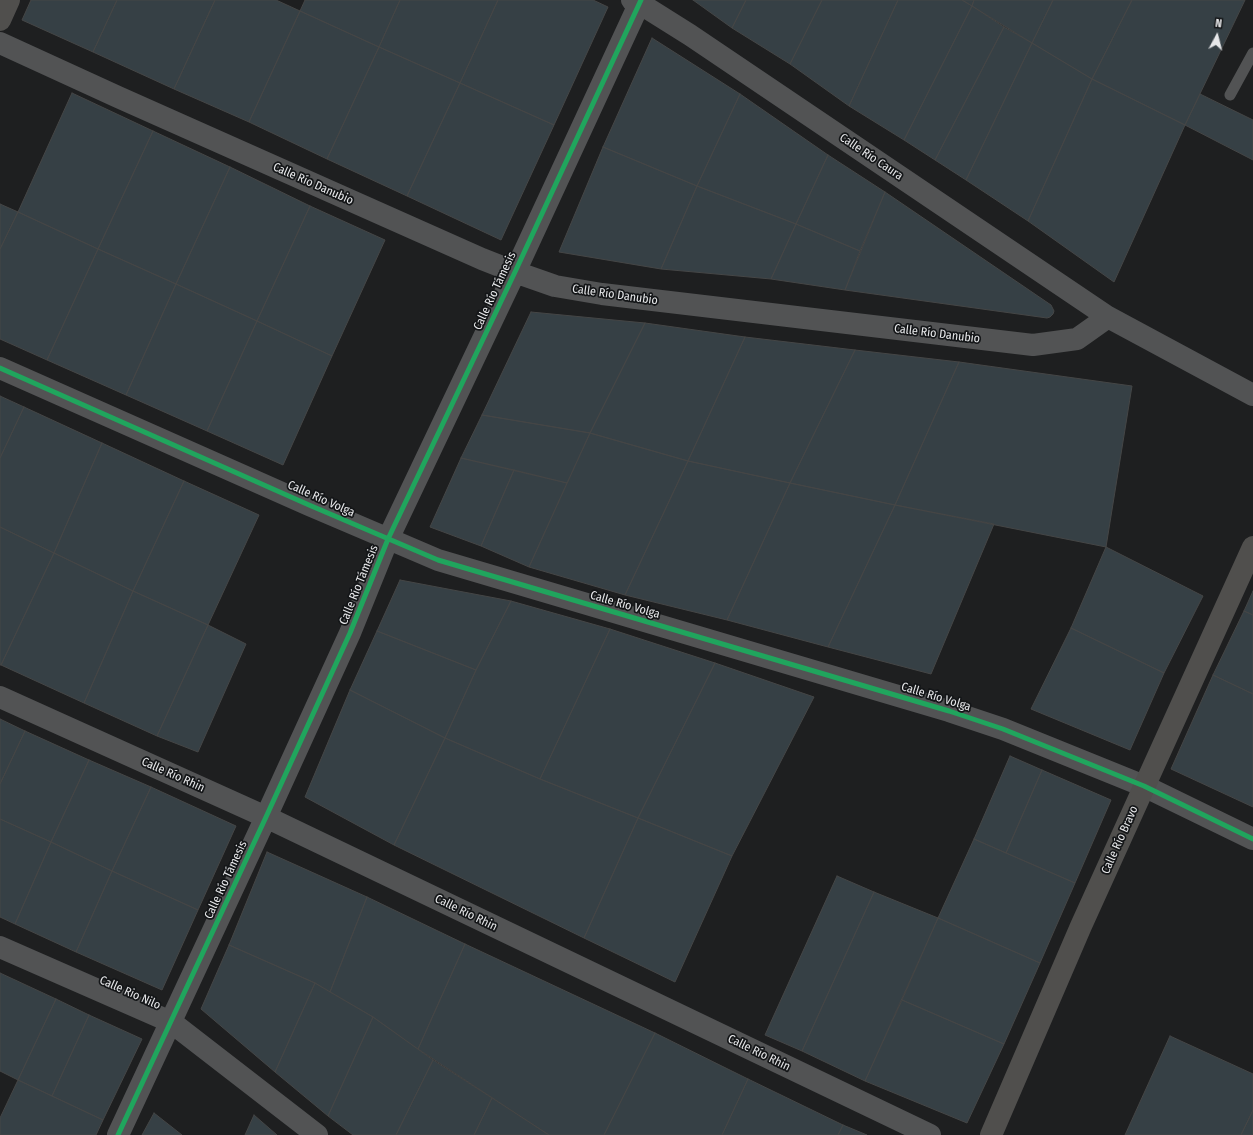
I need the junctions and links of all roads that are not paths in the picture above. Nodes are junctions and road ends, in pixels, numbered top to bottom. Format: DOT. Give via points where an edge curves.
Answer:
graph roads {
  1 [pos="9,0"];
  2 [pos="637,1"];
  3 [pos="0,20"];
  4 [pos="0,43"];
  5 [pos="1253,53"];
  6 [pos="1230,95"];
  7 [pos="515,272"];
  8 [pos="1108,317"];
  9 [pos="0,368"];
  10 [pos="1253,395"];
  11 [pos="388,539"];
  12 [pos="1253,547"];
  13 [pos="0,697"];
  14 [pos="1144,786"];
  15 [pos="266,817"];
  16 [pos="1253,839"];
  17 [pos="0,947"];
  18 [pos="171,1022"];
  19 [pos="118,1135"];
  20 [pos="316,1135"];
  21 [pos="930,1135"];
  22 [pos="991,1135"];
  1 -- 3 [label="street"];
  2 -- 7 [label="street, Calle Río Támesis"];
  2 -- 8 [label="street, Calle Río Caura"];
  4 -- 7 [label="street, Calle Río Danubio"];
  5 -- 6 [label="lane"];
  7 -- 8 [label="street, Calle Río Danubio" via="555,286 602,294 1033,345 1077,339"];
  7 -- 11 [label="street, Calle Río Támesis"];
  8 -- 10 [label="street"];
  9 -- 11 [label="street, Calle Río Volga"];
  11 -- 14 [label="street, Calle Río Volga" via="438,560 942,709 1003,729"];
  11 -- 15 [label="street, Calle Río Támesis" via="350,633"];
  12 -- 14 [label="street, Calle Río Bravo"];
  13 -- 15 [label="street, Calle Río Rhin"];
  14 -- 16 [label="street, Calle Río Volga"];
  14 -- 22 [label="street, Calle Río Bravo"];
  15 -- 18 [label="street, Calle Río Támesis"];
  15 -- 21 [label="street, Calle Río Rhin"];
  17 -- 18 [label="street, Calle Rio Nilo"];
  18 -- 19 [label="street, Calle Río Támesis"];
  18 -- 20 [label="street, Calle Rio Nilo"];
}
